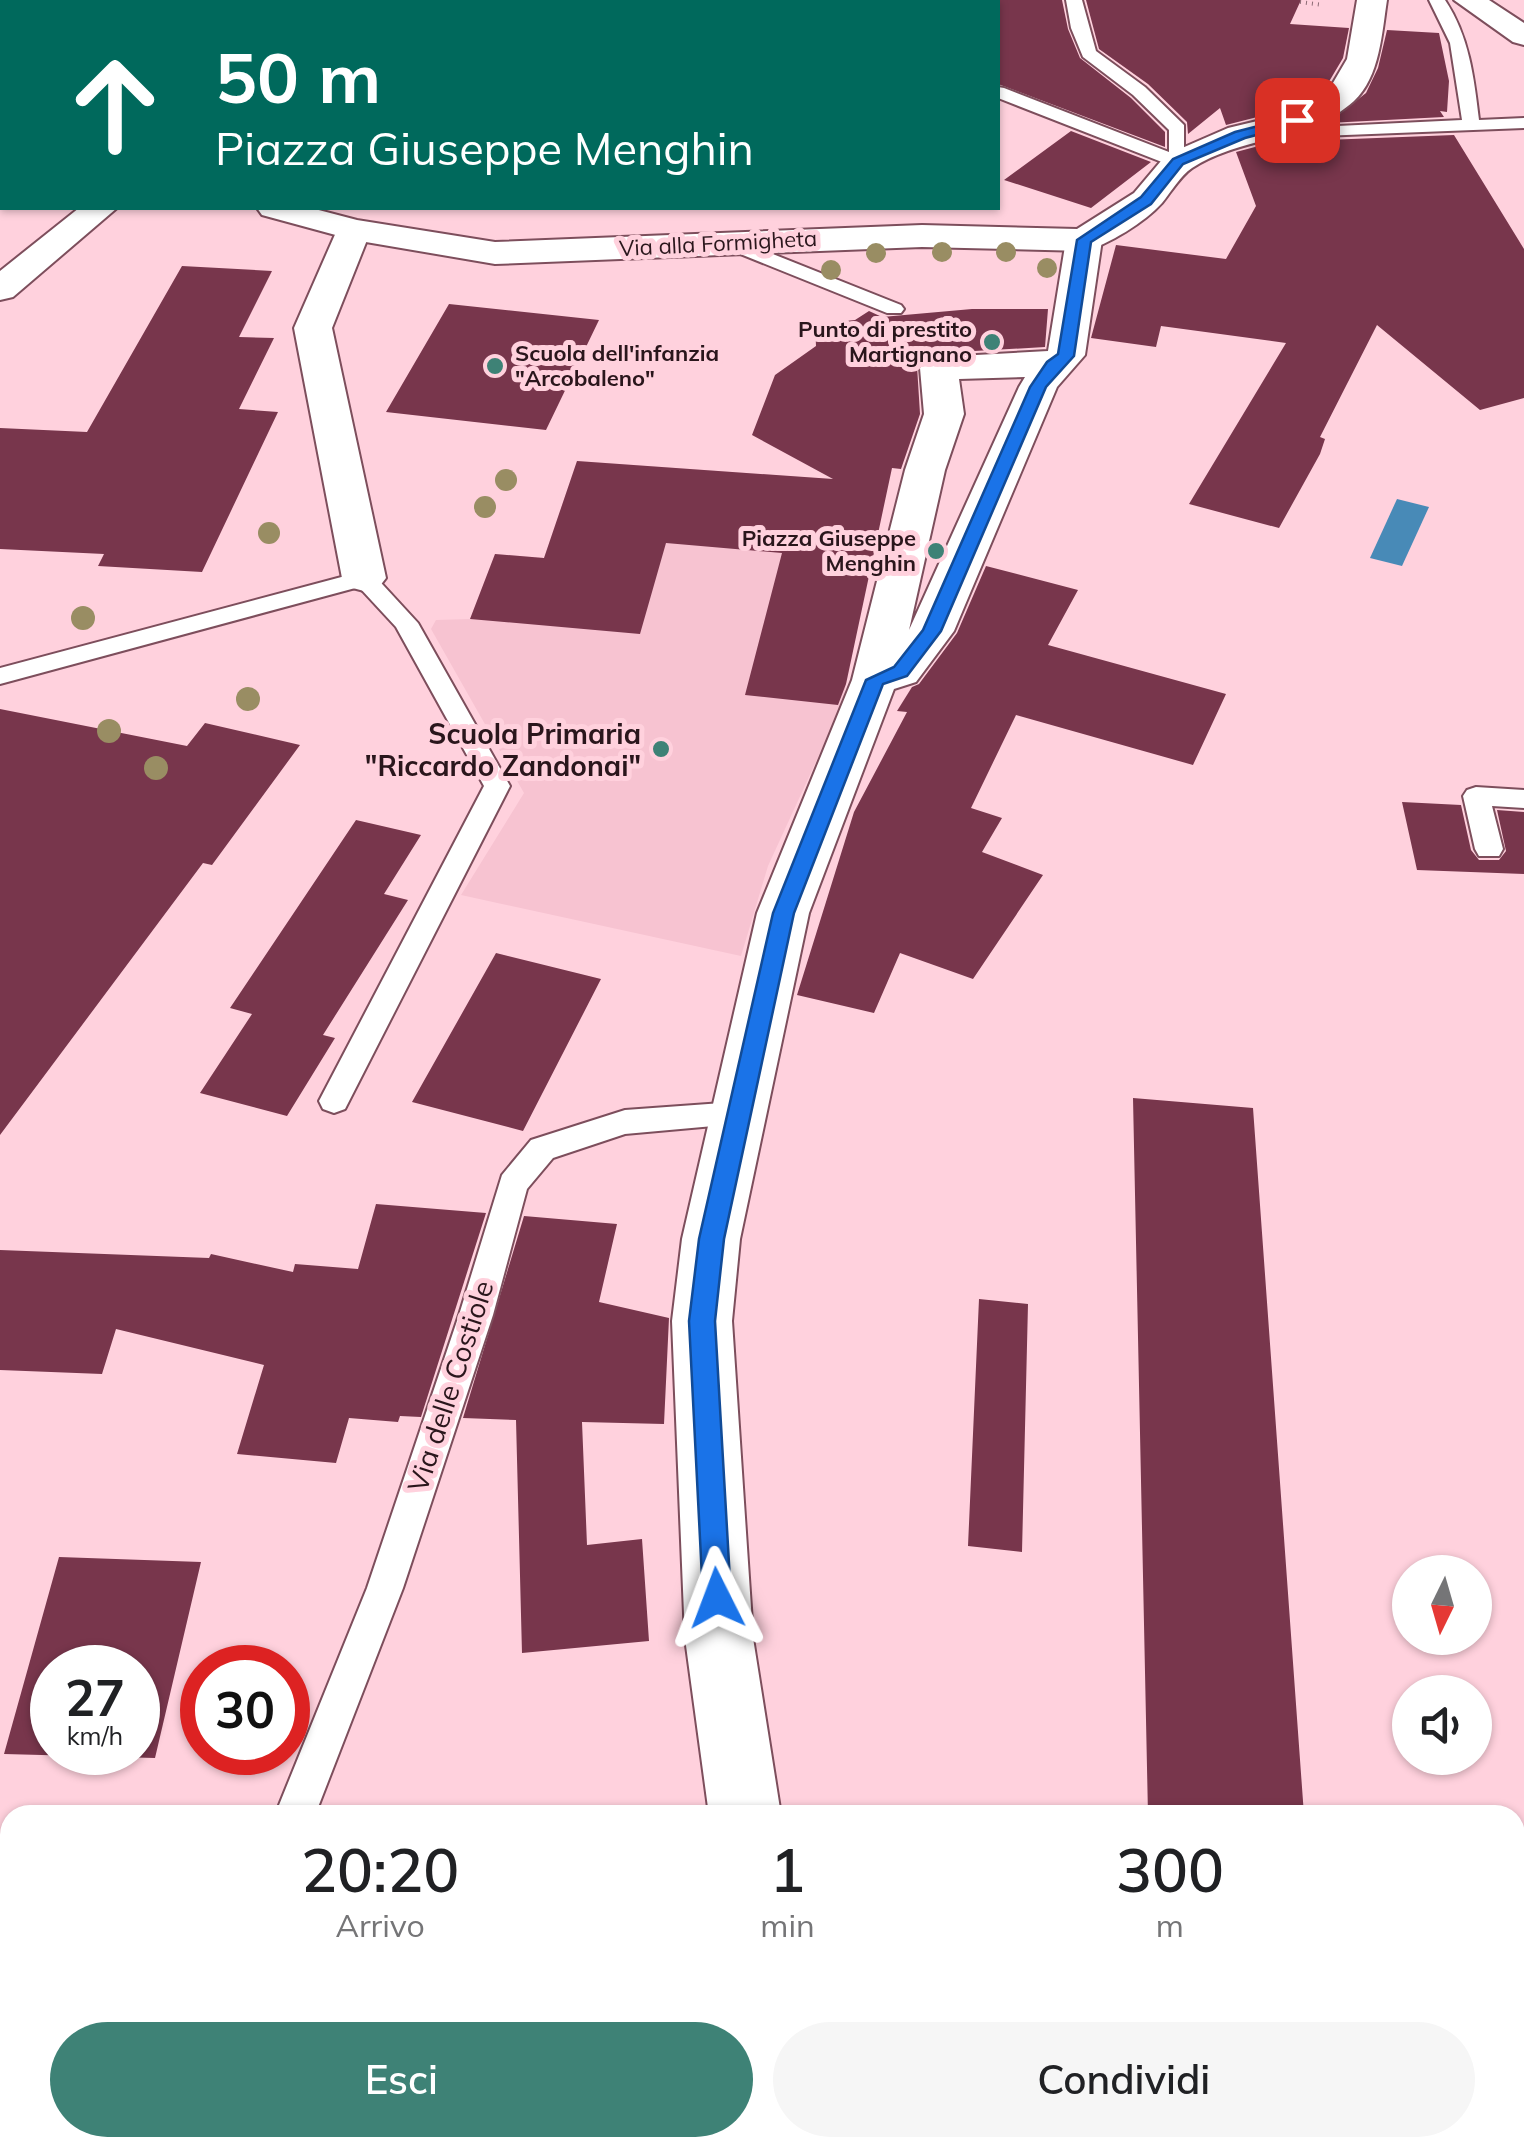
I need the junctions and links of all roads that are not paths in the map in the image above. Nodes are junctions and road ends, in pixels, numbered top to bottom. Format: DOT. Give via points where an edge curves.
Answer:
graph roads {
  1 [pos="1074,0"];
  2 [pos="1372,0"];
  3 [pos="1437,0"];
  4 [pos="1469,0"];
  5 [pos="1524,36"];
  6 [pos="1000,93"];
  7 [pos="1471,123"];
  8 [pos="1524,123"];
  9 [pos="1240,135"];
  10 [pos="1178,162"];
  11 [pos="98,210"];
  12 [pos="281,210"];
  13 [pos="354,230"];
  14 [pos="1084,240"];
  15 [pos="725,241"];
  16 [pos="0,289"];
  17 [pos="894,310"];
  18 [pos="1053,365"];
  19 [pos="364,578"];
  20 [pos="0,676"];
  21 [pos="875,680"];
  22 [pos="1524,799"];
  23 [pos="1490,849"];
  24 [pos="334,1101"];
  25 [pos="736,1114"];
  26 [pos="299,1805"];
  27 [pos="744,1805"];
  1 -- 10 [label="lane" via="1090,53 1178,128"];
  2 -- 9 [label="street" via="1362,59 1343,94 1297,120"];
  3 -- 7 [label="lane" via="1464,68"];
  4 -- 5 [label="street"];
  6 -- 10 [label="lane"];
  7 -- 8 [label="lane"];
  7 -- 9 [label="lane"];
  9 -- 10 [label="street"];
  10 -- 14 [label="street" via="1146,200"];
  11 -- 16 [label="street"];
  12 -- 13 [label="street, Via alla Formigheta"];
  13 -- 15 [label="street, Via alla Formigheta" via="496,253"];
  13 -- 19 [label="street" via="313,328"];
  14 -- 15 [label="street, Via alla Formigheta"];
  14 -- 18 [label="street" via="1066,356"];
  15 -- 17 [label="lane"];
  18 -- 21 [label="street" via="932,631 900,672"];
  18 -- 21 [label="street" via="939,368 944,414"];
  19 -- 20 [label="lane"];
  19 -- 24 [label="lane" via="406,623 497,786"];
  21 -- 25 [label="street" via="783,913"];
  22 -- 23 [label="lane" via="1476,796"];
  25 -- 26 [label="lane, Via delle Costiole" via="624,1122 542,1149 513,1184 385,1588"];
  25 -- 27 [label="street" via="702,1321 719,1638"];
}
